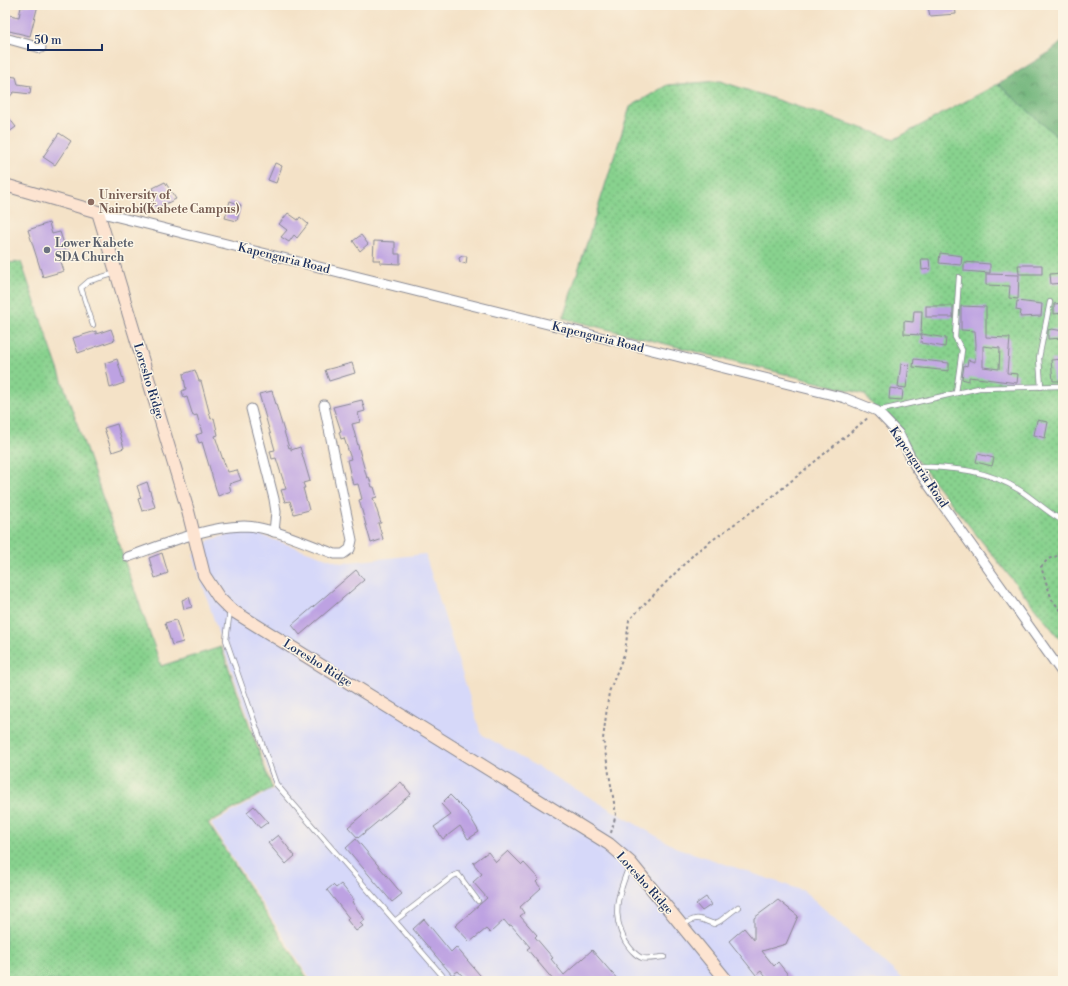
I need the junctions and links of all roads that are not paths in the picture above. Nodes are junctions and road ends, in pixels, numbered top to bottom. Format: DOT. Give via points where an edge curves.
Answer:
graph roads {
  1 [pos="5,38"];
  2 [pos="41,48"];
  3 [pos="5,185"];
  4 [pos="98,212"];
  5 [pos="117,273"];
  6 [pos="959,277"];
  7 [pos="1050,302"];
  8 [pos="93,325"];
  9 [pos="1063,386"];
  10 [pos="1041,387"];
  11 [pos="956,393"];
  12 [pos="324,405"];
  13 [pos="251,409"];
  14 [pos="877,410"];
  15 [pos="915,466"];
  16 [pos="1063,521"];
  17 [pos="274,532"];
  18 [pos="193,534"];
  19 [pos="128,557"];
  20 [pos="230,609"];
  21 [pos="1063,674"];
  22 [pos="630,862"];
  23 [pos="478,901"];
  24 [pos="738,907"];
  25 [pos="396,920"];
  26 [pos="683,925"];
  27 [pos="664,957"];
  28 [pos="448,981"];
  29 [pos="727,981"];
  1 -- 2 [label="street"];
  3 -- 4 [label="street, Kapenguria Road"];
  4 -- 5 [label="street, Loresho Ridge"];
  4 -- 14 [label="street, Kapenguria Road" via="845,398"];
  5 -- 8 [label="lane" via="89,280 81,288"];
  5 -- 18 [label="street, Loresho Ridge"];
  6 -- 11 [label="lane" via="955,337 962,350"];
  7 -- 10 [label="lane" via="1039,358"];
  9 -- 10 [label="lane"];
  10 -- 11 [label="lane" via="979,388"];
  11 -- 14 [label="lane"];
  12 -- 17 [label="street" via="352,540 350,549 343,554 335,554"];
  13 -- 17 [label="street" via="274,499"];
  14 -- 15 [label="street, Kapenguria Road" via="899,434"];
  15 -- 16 [label="lane" via="979,472 1021,492"];
  15 -- 21 [label="street, Kapenguria Road"];
  17 -- 18 [label="street" via="244,526"];
  18 -- 19 [label="street"];
  18 -- 20 [label="street, Loresho Ridge" via="204,575 219,598"];
  20 -- 22 [label="street, Loresho Ridge" via="609,844"];
  20 -- 25 [label="lane" via="226,640 276,784"];
  22 -- 26 [label="street, Loresho Ridge"];
  22 -- 27 [label="lane" via="616,910 620,930 629,948 643,958"];
  23 -- 25 [label="lane" via="458,874"];
  24 -- 26 [label="lane" via="714,924 693,918"];
  25 -- 28 [label="lane"];
  26 -- 29 [label="street, Loresho Ridge"];
}
